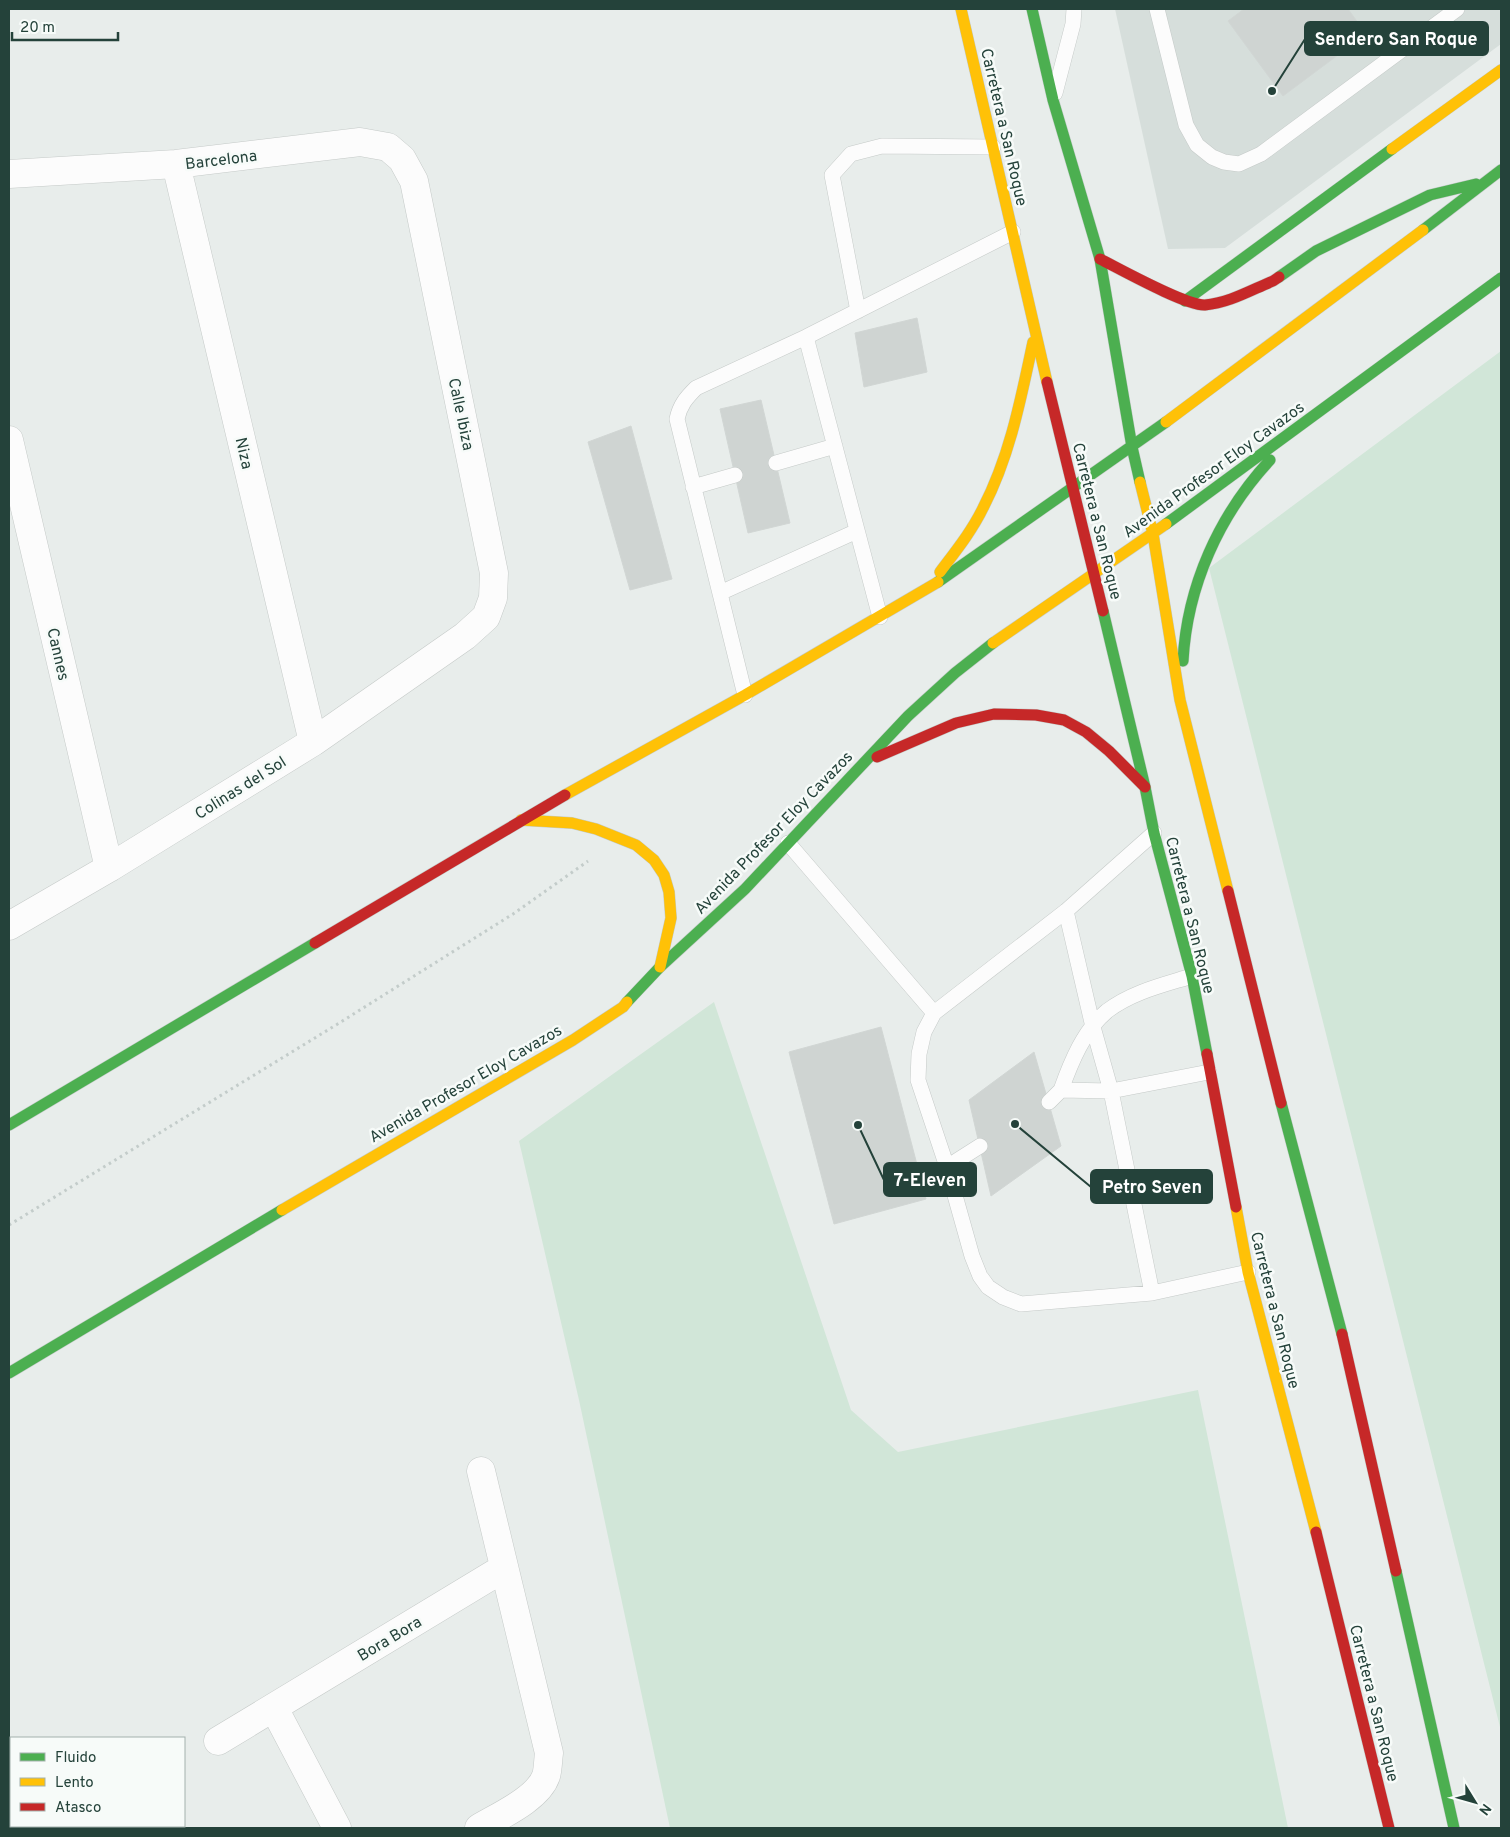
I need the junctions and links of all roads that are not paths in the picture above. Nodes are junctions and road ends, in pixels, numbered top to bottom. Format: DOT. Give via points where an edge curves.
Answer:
graph roads {
  1 [pos="961,9"];
  2 [pos="1032,9"];
  3 [pos="1074,9"];
  4 [pos="1158,9"];
  5 [pos="1456,9"];
  6 [pos="1501,70"];
  7 [pos="1053,100"];
  8 [pos="993,147"];
  9 [pos="176,164"];
  10 [pos="1501,170"];
  11 [pos="9,174"];
  12 [pos="414,181"];
  13 [pos="1485,182"];
  14 [pos="1013,232"];
  15 [pos="1100,260"];
  16 [pos="1501,278"];
  17 [pos="1185,301"];
  18 [pos="858,311"];
  19 [pos="1035,335"];
  20 [pos="806,337"];
  21 [pos="1326,407"];
  22 [pos="9,440"];
  23 [pos="835,446"];
  24 [pos="1132,446"];
  25 [pos="776,463"];
  26 [pos="735,475"];
  27 [pos="693,487"];
  28 [pos="1074,488"];
  29 [pos="858,531"];
  30 [pos="1153,534"];
  31 [pos="1094,575"];
  32 [pos="927,590"];
  33 [pos="720,593"];
  34 [pos="880,616"];
  35 [pos="465,636"];
  36 [pos="745,695"];
  37 [pos="1180,700"];
  38 [pos="314,742"];
  39 [pos="864,763"];
  40 [pos="1145,787"];
  41 [pos="521,820"];
  42 [pos="1154,833"];
  43 [pos="788,843"];
  44 [pos="109,868"];
  45 [pos="1066,911"];
  46 [pos="9,926"];
  47 [pos="660,966"];
  48 [pos="1192,976"];
  49 [pos="934,1013"];
  50 [pos="1093,1027"];
  51 [pos="1209,1072"];
  52 [pos="1061,1090"];
  53 [pos="1111,1091"];
  54 [pos="1049,1102"];
  55 [pos="9,1125"];
  56 [pos="980,1146"];
  57 [pos="947,1167"];
  58 [pos="1248,1272"];
  59 [pos="1152,1293"];
  60 [pos="9,1373"];
  61 [pos="481,1471"];
  62 [pos="504,1568"];
  63 [pos="274,1708"];
  64 [pos="218,1741"];
  65 [pos="71,1827"];
  66 [pos="65,1828"];
  67 [pos="337,1828"];
  68 [pos="479,1828"];
  69 [pos="1389,1828"];
  70 [pos="1454,1828"];
  1 -- 8 [label="main road, Carretera a San Roque"];
  2 -- 7 [label="main road"];
  3 -- 7 [label="lane" via="1074,24"];
  4 -- 5 [label="lane" via="1186,125 1198,145 1212,157 1239,164 1261,154"];
  6 -- 17 [label="main road"];
  7 -- 15 [label="main road"];
  8 -- 14 [label="main road, Carretera a San Roque"];
  8 -- 18 [label="lane" via="882,146 851,154 832,175"];
  9 -- 11 [label="street, Barcelona"];
  9 -- 12 [label="street, Barcelona" via="360,142 388,147 402,160"];
  9 -- 38 [label="street, Niza"];
  10 -- 13 [label="main road"];
  12 -- 35 [label="street, Calle Ibiza" via="494,574 494,598 486,617"];
  13 -- 17 [label="main road" via="1430,195 1316,250 1273,281 1231,299 1203,305"];
  13 -- 24 [label="main road"];
  14 -- 18 [label="lane"];
  14 -- 19 [label="main road, Carretera a San Roque"];
  15 -- 17 [label="main road"];
  15 -- 24 [label="main road"];
  16 -- 21 [label="main road, Avenida Profesor Eloy Cavazos"];
  18 -- 20 [label="lane"];
  19 -- 28 [label="main road, Carretera a San Roque"];
  19 -- 32 [label="main road" via="1009,441 984,509"];
  20 -- 23 [label="lane"];
  20 -- 27 [label="lane" via="696,388 685,399 677,419"];
  21 -- 30 [label="main road, Avenida Profesor Eloy Cavazos"];
  21 -- 37 [label="main road" via="1259,471 1232,510 1211,549 1194,590 1184,637"];
  22 -- 44 [label="street, Cannes"];
  23 -- 25 [label="lane"];
  23 -- 29 [label="lane"];
  24 -- 28 [label="main road"];
  24 -- 30 [label="main road"];
  26 -- 27 [label="lane"];
  27 -- 33 [label="lane"];
  28 -- 31 [label="main road, Carretera a San Roque"];
  28 -- 32 [label="main road"];
  29 -- 33 [label="lane"];
  29 -- 34 [label="lane"];
  30 -- 31 [label="main road, Avenida Profesor Eloy Cavazos"];
  30 -- 37 [label="main road"];
  31 -- 39 [label="main road, Avenida Profesor Eloy Cavazos" via="955,673"];
  31 -- 40 [label="main road, Carretera a San Roque"];
  32 -- 34 [label="main road"];
  33 -- 36 [label="lane"];
  34 -- 36 [label="main road"];
  35 -- 38 [label="street, Colinas del Sol"];
  36 -- 41 [label="main road"];
  37 -- 70 [label="main road" via="1336,1314"];
  38 -- 44 [label="street, Colinas del Sol"];
  39 -- 40 [label="main road" via="956,724 994,714 1036,715 1064,720 1086,732"];
  39 -- 43 [label="main road, Avenida Profesor Eloy Cavazos"];
  40 -- 42 [label="main road, Carretera a San Roque"];
  41 -- 47 [label="main road" via="572,823 636,844 654,860 664,875 669,892 671,918"];
  41 -- 55 [label="main road"];
  42 -- 45 [label="lane"];
  42 -- 48 [label="main road, Carretera a San Roque"];
  43 -- 47 [label="main road, Avenida Profesor Eloy Cavazos" via="745,889"];
  43 -- 49 [label="lane"];
  44 -- 46 [label="street, Colinas del Sol"];
  45 -- 49 [label="lane"];
  45 -- 50 [label="lane"];
  47 -- 60 [label="main road, Avenida Profesor Eloy Cavazos" via="623,1007 574,1040"];
  48 -- 50 [label="lane" via="1128,998 1106,1012"];
  48 -- 51 [label="main road, Carretera a San Roque"];
  49 -- 57 [label="lane" via="924,1032 918,1080"];
  50 -- 52 [label="lane" via="1076,1054"];
  50 -- 53 [label="lane"];
  51 -- 53 [label="lane"];
  51 -- 58 [label="main road, Carretera a San Roque"];
  52 -- 53 [label="lane"];
  52 -- 54 [label="lane"];
  53 -- 59 [label="lane"];
  56 -- 57 [label="lane"];
  57 -- 59 [label="lane" via="980,1276 1002,1298 1021,1304"];
  58 -- 59 [label="lane"];
  58 -- 69 [label="main road, Carretera a San Roque"];
  61 -- 62 [label="street"];
  62 -- 63 [label="street, Bora Bora"];
  62 -- 68 [label="street" via="549,1753 546,1776 539,1788 528,1799"];
  63 -- 64 [label="street, Bora Bora"];
  63 -- 67 [label="street"];
  65 -- 66 [label="street"];
}
